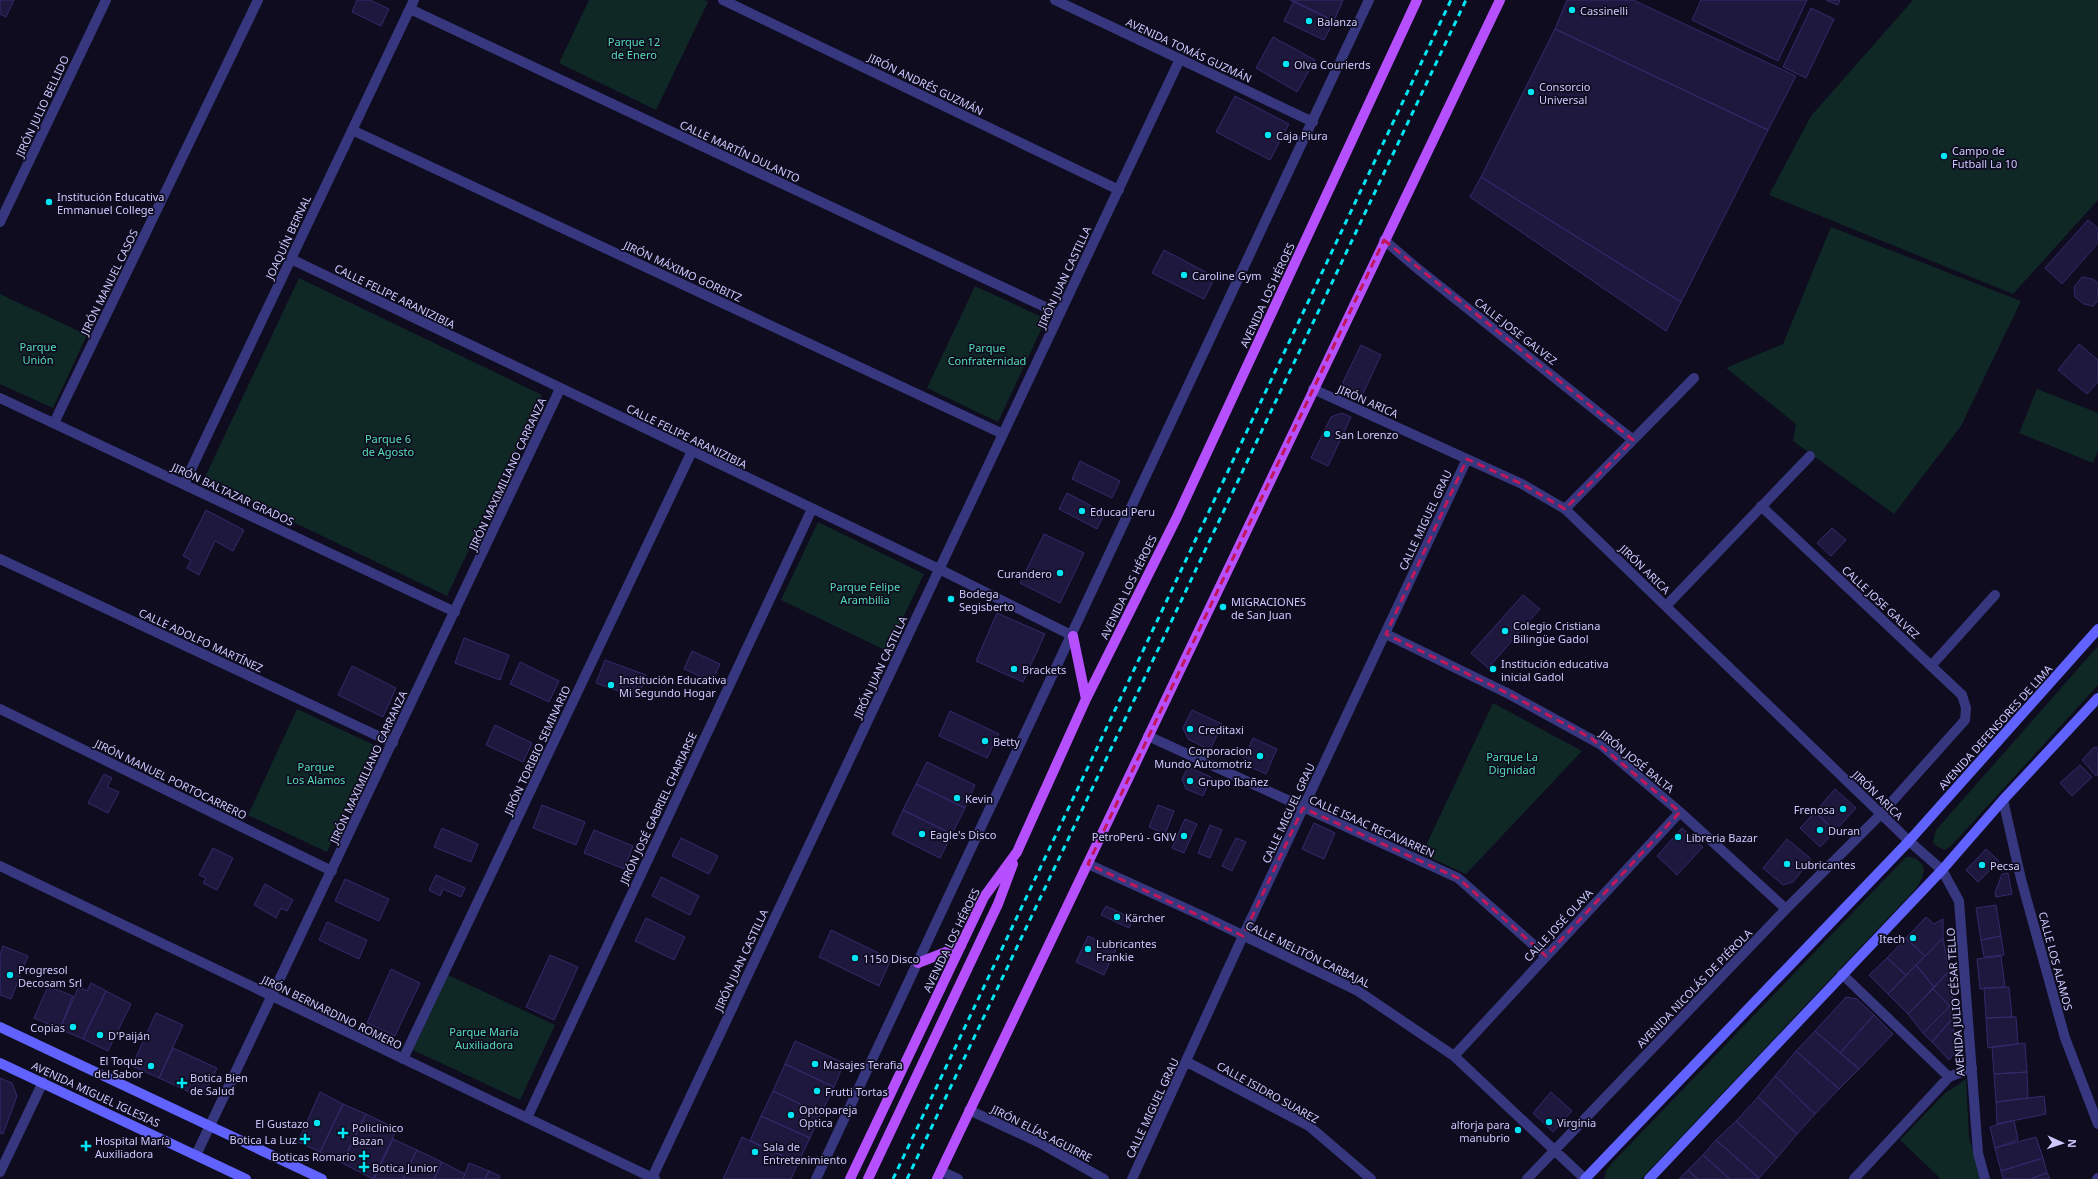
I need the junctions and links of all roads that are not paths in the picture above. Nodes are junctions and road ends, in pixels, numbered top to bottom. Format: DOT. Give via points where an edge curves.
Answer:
graph roads {
  1 [pos="106,0"];
  2 [pos="258,0"];
  3 [pos="723,0"];
  4 [pos="1055,0"];
  5 [pos="1369,0"];
  6 [pos="1417,0"];
  7 [pos="1500,0"];
  8 [pos="412,4"];
  9 [pos="1180,59"];
  10 [pos="1312,122"];
  11 [pos="352,130"];
  12 [pos="1119,190"];
  13 [pos="0,222"];
  14 [pos="1384,240"];
  15 [pos="291,260"];
  16 [pos="1060,314"];
  17 [pos="1694,378"];
  18 [pos="560,388"];
  19 [pos="1313,389"];
  20 [pos="0,398"];
  21 [pos="54,423"];
  22 [pos="1003,434"];
  23 [pos="1633,440"];
  24 [pos="692,451"];
  25 [pos="1810,456"];
  26 [pos="1467,459"];
  27 [pos="184,484"];
  28 [pos="1761,506"];
  29 [pos="812,509"];
  30 [pos="1565,509"];
  31 [pos="0,559"];
  32 [pos="939,570"];
  33 [pos="1995,595"];
  34 [pos="1666,606"];
  35 [pos="455,612"];
  36 [pos="2098,629"];
  37 [pos="1386,634"];
  38 [pos="1073,636"];
  39 [pos="1931,666"];
  40 [pos="2098,698"];
  41 [pos="1086,699"];
  42 [pos="0,709"];
  43 [pos="1148,736"];
  44 [pos="393,743"];
  45 [pos="2003,800"];
  46 [pos="1303,808"];
  47 [pos="1680,812"];
  48 [pos="1880,815"];
  49 [pos="1909,841"];
  50 [pos="1016,852"];
  51 [pos="1088,864"];
  52 [pos="0,866"];
  53 [pos="332,870"];
  54 [pos="1942,870"];
  55 [pos="1786,909"];
  56 [pos="1243,936"];
  57 [pos="961,946"];
  58 [pos="1546,956"];
  59 [pos="918,963"];
  60 [pos="1842,974"];
  61 [pos="273,996"];
  62 [pos="0,1027"];
  63 [pos="1454,1056"];
  64 [pos="403,1059"];
  65 [pos="1187,1062"];
  66 [pos="0,1063"];
  67 [pos="1972,1068"];
  68 [pos="1949,1077"];
  69 [pos="43,1082"];
  70 [pos="969,1110"];
  71 [pos="527,1118"];
  72 [pos="2098,1124"];
  73 [pos="211,1126"];
  74 [pos="1555,1150"];
  75 [pos="196,1155"];
  76 [pos="0,1172"];
  77 [pos="939,1175"];
  78 [pos="653,1178"];
  79 [pos="246,1179"];
  80 [pos="322,1179"];
  81 [pos="816,1179"];
  82 [pos="850,1179"];
  83 [pos="868,1179"];
  84 [pos="958,1179"];
  85 [pos="1104,1179"];
  86 [pos="1132,1179"];
  87 [pos="1371,1179"];
  88 [pos="1527,1179"];
  89 [pos="1585,1179"];
  90 [pos="1650,1179"];
  91 [pos="1854,1179"];
  92 [pos="1985,1179"];
  1 -- 13 [label="street, JIRÓN JULIO BELLIDO"];
  2 -- 21 [label="street, JIRÓN MANUEL CASOS"];
  3 -- 12 [label="street, JIRÓN ANDRÉS GUZMÁN"];
  4 -- 9 [label="street, AVENIDA TOMÁS GUZMÁN"];
  5 -- 10 [label="street, AVENIDA LOS HÉROES"];
  6 -- 41 [label="main road, AVENIDA LOS HÉROES" via="1177,517"];
  7 -- 14 [label="main road"];
  8 -- 11 [label="street, JOAQUÍN BERNAL"];
  8 -- 16 [label="street, CALLE MARTÍN DULANTO"];
  9 -- 10 [label="street, AVENIDA TOMÁS GUZMÁN"];
  9 -- 12 [label="street, JIRÓN JUAN CASTILLA"];
  10 -- 38 [label="street, AVENIDA LOS HÉROES"];
  11 -- 15 [label="street, JOAQUÍN BERNAL"];
  11 -- 22 [label="street, JIRÓN MÁXIMO GORBITZ"];
  12 -- 16 [label="street, JIRÓN JUAN CASTILLA"];
  14 -- 19 [label="main road"];
  14 -- 23 [label="street, CALLE JOSE GALVEZ"];
  15 -- 18 [label="street, CALLE FELIPE ARANIZIBIA"];
  15 -- 27 [label="street, JOAQUÍN BERNAL"];
  16 -- 22 [label="street, JIRÓN JUAN CASTILLA"];
  17 -- 23 [label="street"];
  18 -- 24 [label="street, CALLE FELIPE ARANIZIBIA"];
  18 -- 35 [label="street, JIRÓN MAXIMILIANO CARRANZA"];
  19 -- 26 [label="street, JIRÓN ARICA"];
  19 -- 43 [label="main road"];
  20 -- 21 [label="street, JIRÓN BALTAZAR GRADOS"];
  21 -- 27 [label="street, JIRÓN BALTAZAR GRADOS"];
  22 -- 32 [label="street, JIRÓN JUAN CASTILLA"];
  23 -- 30 [label="street"];
  24 -- 29 [label="street, CALLE FELIPE ARANIZIBIA"];
  24 -- 64 [label="street, JIRÓN TORIBIO SEMINARIO"];
  25 -- 28 [label="street"];
  26 -- 30 [label="street, JIRÓN ARICA" via="1522,484"];
  26 -- 37 [label="street, CALLE MIGUEL GRAU"];
  27 -- 35 [label="street, JIRÓN BALTAZAR GRADOS"];
  28 -- 34 [label="street"];
  28 -- 39 [label="street, CALLE JOSE GALVEZ"];
  29 -- 32 [label="street, CALLE FELIPE ARANIZIBIA"];
  29 -- 71 [label="street, JIRÓN JOSÉ GABRIEL CHARIARSE"];
  30 -- 34 [label="street, JIRÓN ARICA"];
  31 -- 44 [label="street, CALLE ADOLFO MARTÍNEZ"];
  32 -- 38 [label="street, CALLE FELIPE ARANIZIBIA"];
  32 -- 78 [label="street, JIRÓN JUAN CASTILLA"];
  33 -- 39 [label="street"];
  34 -- 48 [label="street, JIRÓN ARICA"];
  35 -- 44 [label="street, JIRÓN MAXIMILIANO CARRANZA"];
  36 -- 49 [label="main road, AVENIDA DEFENSORES DE LIMA"];
  37 -- 46 [label="street, CALLE MIGUEL GRAU"];
  37 -- 47 [label="street, JIRÓN JOSÉ BALTA" via="1509,694 1591,738"];
  38 -- 41 [label="main road"];
  38 -- 59 [label="street, AVENIDA LOS HÉROES"];
  39 -- 48 [label="street, CALLE JOSE GALVEZ" via="1962,695 1966,708 1962,723"];
  40 -- 45 [label="main road"];
  41 -- 50 [label="main road, AVENIDA LOS HÉROES"];
  42 -- 53 [label="street, JIRÓN MANUEL PORTOCARRERO"];
  43 -- 46 [label="street, CALLE ISAAC RECAVARREN"];
  43 -- 51 [label="main road"];
  44 -- 53 [label="street, JIRÓN MAXIMILIANO CARRANZA"];
  45 -- 54 [label="main road"];
  45 -- 72 [label="street, CALLE LOS ALAMOS" via="2021,879 2065,1038"];
  46 -- 56 [label="street, CALLE MIGUEL GRAU"];
  46 -- 58 [label="street, CALLE ISAAC RECAVARREN" via="1458,878"];
  47 -- 55 [label="street, JIRÓN JOSÉ BALTA"];
  47 -- 58 [label="street, CALLE JOSÉ OLAYA"];
  48 -- 49 [label="street, JIRÓN ARICA"];
  48 -- 55 [label="street, AVENIDA NICOLÁS DE PIÉROLA"];
  49 -- 54 [label="street, AVENIDA JULIO CÉSAR TELLO"];
  49 -- 89 [label="main road"];
  50 -- 57 [label="main road, AVENIDA LOS HÉROES" via="984,897"];
  50 -- 83 [label="main road" via="998,904"];
  51 -- 56 [label="street, CALLE MELITÓN CARBAJAL"];
  51 -- 70 [label="main road"];
  52 -- 61 [label="street, JIRÓN BERNARDINO ROMERO"];
  53 -- 61 [label="street, JIRÓN MAXIMILIANO CARRANZA"];
  54 -- 60 [label="main road"];
  54 -- 67 [label="street, AVENIDA JULIO CÉSAR TELLO" via="1959,901"];
  55 -- 74 [label="street, AVENIDA NICOLÁS DE PIÉROLA"];
  56 -- 63 [label="street, CALLE MELITÓN CARBAJAL" via="1358,991"];
  56 -- 65 [label="street, CALLE MIGUEL GRAU"];
  57 -- 59 [label="main road"];
  57 -- 82 [label="main road, AVENIDA LOS HÉROES"];
  58 -- 63 [label="street, CALLE JOSÉ OLAYA"];
  59 -- 81 [label="street, AVENIDA LOS HÉROES"];
  60 -- 68 [label="street"];
  60 -- 90 [label="main road"];
  61 -- 64 [label="street, JIRÓN BERNARDINO ROMERO"];
  61 -- 73 [label="street, JIRÓN MAXIMILIANO CARRANZA"];
  62 -- 73 [label="main road, AVENIDA MIGUEL IGLESIAS"];
  63 -- 74 [label="street, CALLE MELITÓN CARBAJAL"];
  64 -- 71 [label="street, JIRÓN BERNARDINO ROMERO"];
  65 -- 86 [label="street, CALLE MIGUEL GRAU"];
  65 -- 87 [label="street, CALLE ISIDRO SUAREZ" via="1309,1126"];
  66 -- 69 [label="main road, AVENIDA MIGUEL IGLESIAS"];
  67 -- 68 [label="street"];
  67 -- 92 [label="street, AVENIDA JULIO CÉSAR TELLO" via="1978,1154"];
  68 -- 91 [label="street"];
  69 -- 75 [label="main road, AVENIDA MIGUEL IGLESIAS"];
  69 -- 76 [label="street"];
  70 -- 77 [label="main road"];
  70 -- 85 [label="street, JIRÓN ELÍAS AGUIRRE" via="1040,1143"];
  71 -- 78 [label="street, JIRÓN BERNARDINO ROMERO"];
  73 -- 75 [label="street, JIRÓN MAXIMILIANO CARRANZA"];
  73 -- 80 [label="main road, AVENIDA MIGUEL IGLESIAS"];
  74 -- 88 [label="street, AVENIDA NICOLÁS DE PIÉROLA"];
  74 -- 89 [label="street, CALLE MELITÓN CARBAJAL"];
  75 -- 79 [label="main road, AVENIDA MIGUEL IGLESIAS"];
  77 -- 84 [label="street"];
}
